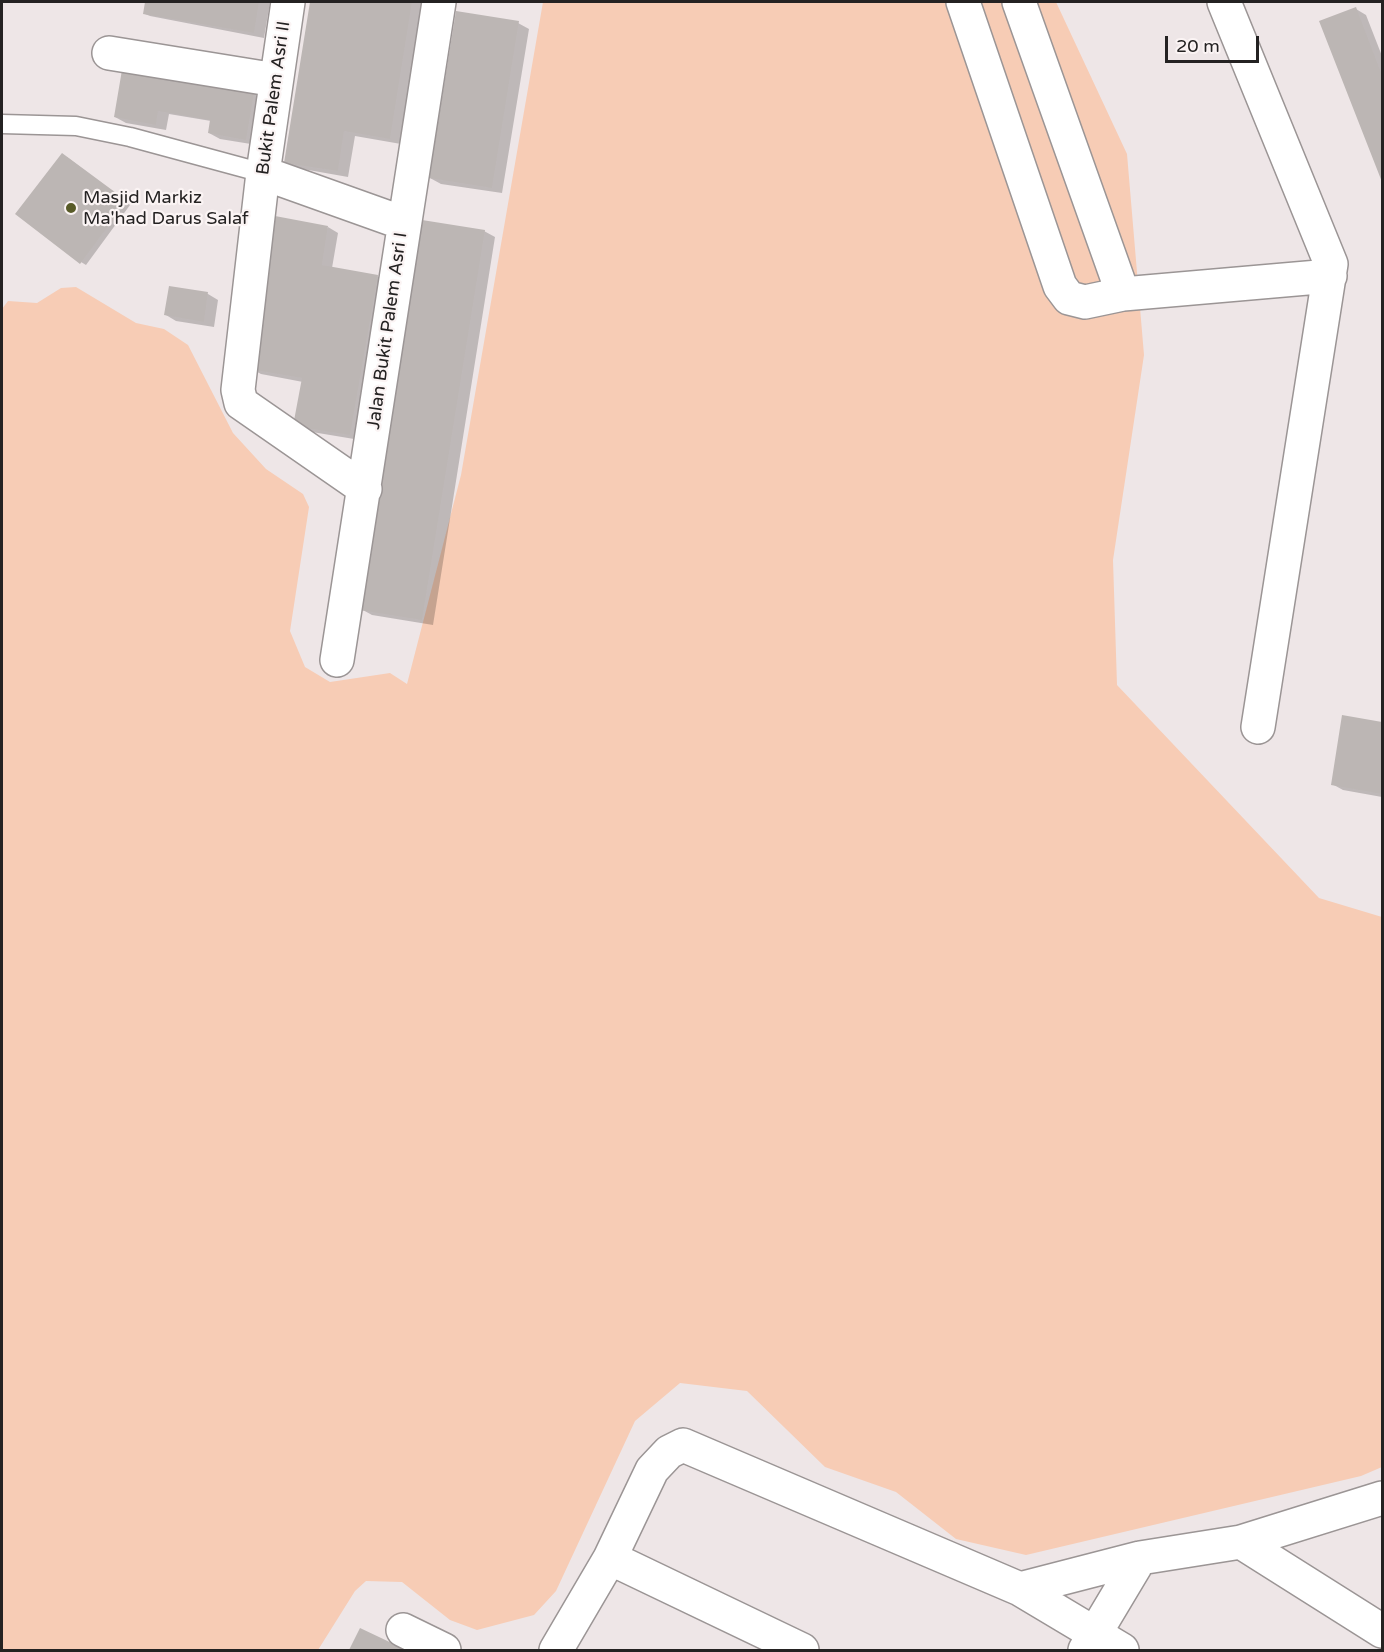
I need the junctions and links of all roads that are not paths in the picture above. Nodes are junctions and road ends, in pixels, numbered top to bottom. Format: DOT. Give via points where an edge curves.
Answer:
graph roads {
  1 [pos="288,2"];
  2 [pos="439,2"];
  3 [pos="963,2"];
  4 [pos="1019,2"];
  5 [pos="1224,2"];
  6 [pos="109,53"];
  7 [pos="276,80"];
  8 [pos="2,124"];
  9 [pos="263,173"];
  10 [pos="403,224"];
  11 [pos="1330,276"];
  12 [pos="1123,294"];
  13 [pos="365,489"];
  14 [pos="337,660"];
  15 [pos="1258,727"];
  16 [pos="1383,1498"];
  17 [pos="1240,1542"];
  18 [pos="609,1558"];
  19 [pos="1140,1558"];
  20 [pos="1020,1589"];
  21 [pos="403,1630"];
  22 [pos="1383,1631"];
  23 [pos="1090,1642"];
  24 [pos="444,1650"];
  25 [pos="556,1650"];
  26 [pos="801,1650"];
  27 [pos="1122,1650"];
  1 -- 7 [label="street, Bukit Palem Asri II"];
  2 -- 10 [label="street, Jalan Bukit Palem Asri I"];
  3 -- 12 [label="street" via="1060,286 1076,301"];
  4 -- 12 [label="street"];
  5 -- 11 [label="street" via="1331,264"];
  6 -- 7 [label="street"];
  7 -- 9 [label="street, Bukit Palem Asri II"];
  8 -- 9 [label="lane" via="76,126"];
  9 -- 10 [label="street"];
  9 -- 13 [label="street, Bukit Palem Asri II" via="239,369 241,403"];
  10 -- 13 [label="street, Jalan Bukit Palem Asri I"];
  11 -- 12 [label="street"];
  11 -- 15 [label="street"];
  13 -- 14 [label="street, Jalan Bukit Palem Asri I"];
  16 -- 17 [label="street"];
  17 -- 19 [label="street"];
  17 -- 22 [label="street"];
  18 -- 20 [label="street" via="652,1470 669,1452 683,1445"];
  18 -- 25 [label="street"];
  18 -- 26 [label="street"];
  19 -- 20 [label="street"];
  19 -- 23 [label="street"];
  20 -- 23 [label="street"];
  21 -- 24 [label="street"];
  23 -- 27 [label="street"];
}
